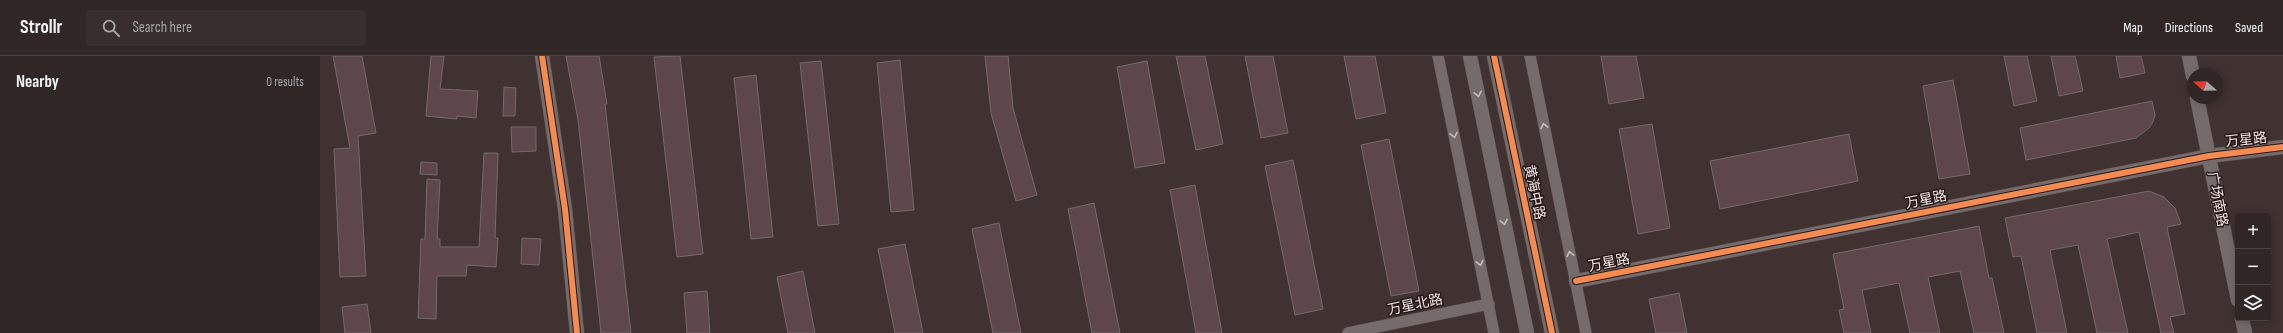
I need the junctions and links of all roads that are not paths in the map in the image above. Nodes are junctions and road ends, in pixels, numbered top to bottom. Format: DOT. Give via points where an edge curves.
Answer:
graph roads {
  1 [pos="542,56"];
  2 [pos="1438,56"];
  3 [pos="1470,56"];
  4 [pos="1494,56"];
  5 [pos="1530,56"];
  6 [pos="2189,56"];
  7 [pos="2191,68"];
  8 [pos="2198,104"];
  9 [pos="2283,147"];
  10 [pos="2209,156"];
  11 [pos="1576,281"];
  12 [pos="2235,285"];
  13 [pos="1488,304"];
  14 [pos="2243,321"];
  15 [pos="577,333"];
  16 [pos="1348,333"];
  17 [pos="1494,333"];
  18 [pos="1527,333"];
  19 [pos="1552,333"];
  20 [pos="1586,333"];
  21 [pos="2245,333"];
  1 -- 15 [label="street" via="565,209"];
  2 -- 13 [label="street, one-way"];
  3 -- 18 [label="street, one-way"];
  4 -- 19 [label="street, 黄海中路"];
  11 -- 5 [label="street, 黄海中路, one-way"];
  6 -- 7 [label="street"];
  8 -- 10 [label="street, 广场南路"];
  9 -- 10 [label="street, 万星路"];
  10 -- 11 [label="street, 万星路"];
  10 -- 12 [label="street, 广场南路"];
  11 -- 20 [label="street, 黄海中路"];
  13 -- 16 [label="street, 万星北路"];
  13 -- 17 [label="street"];
  14 -- 21 [label="street"];
}
